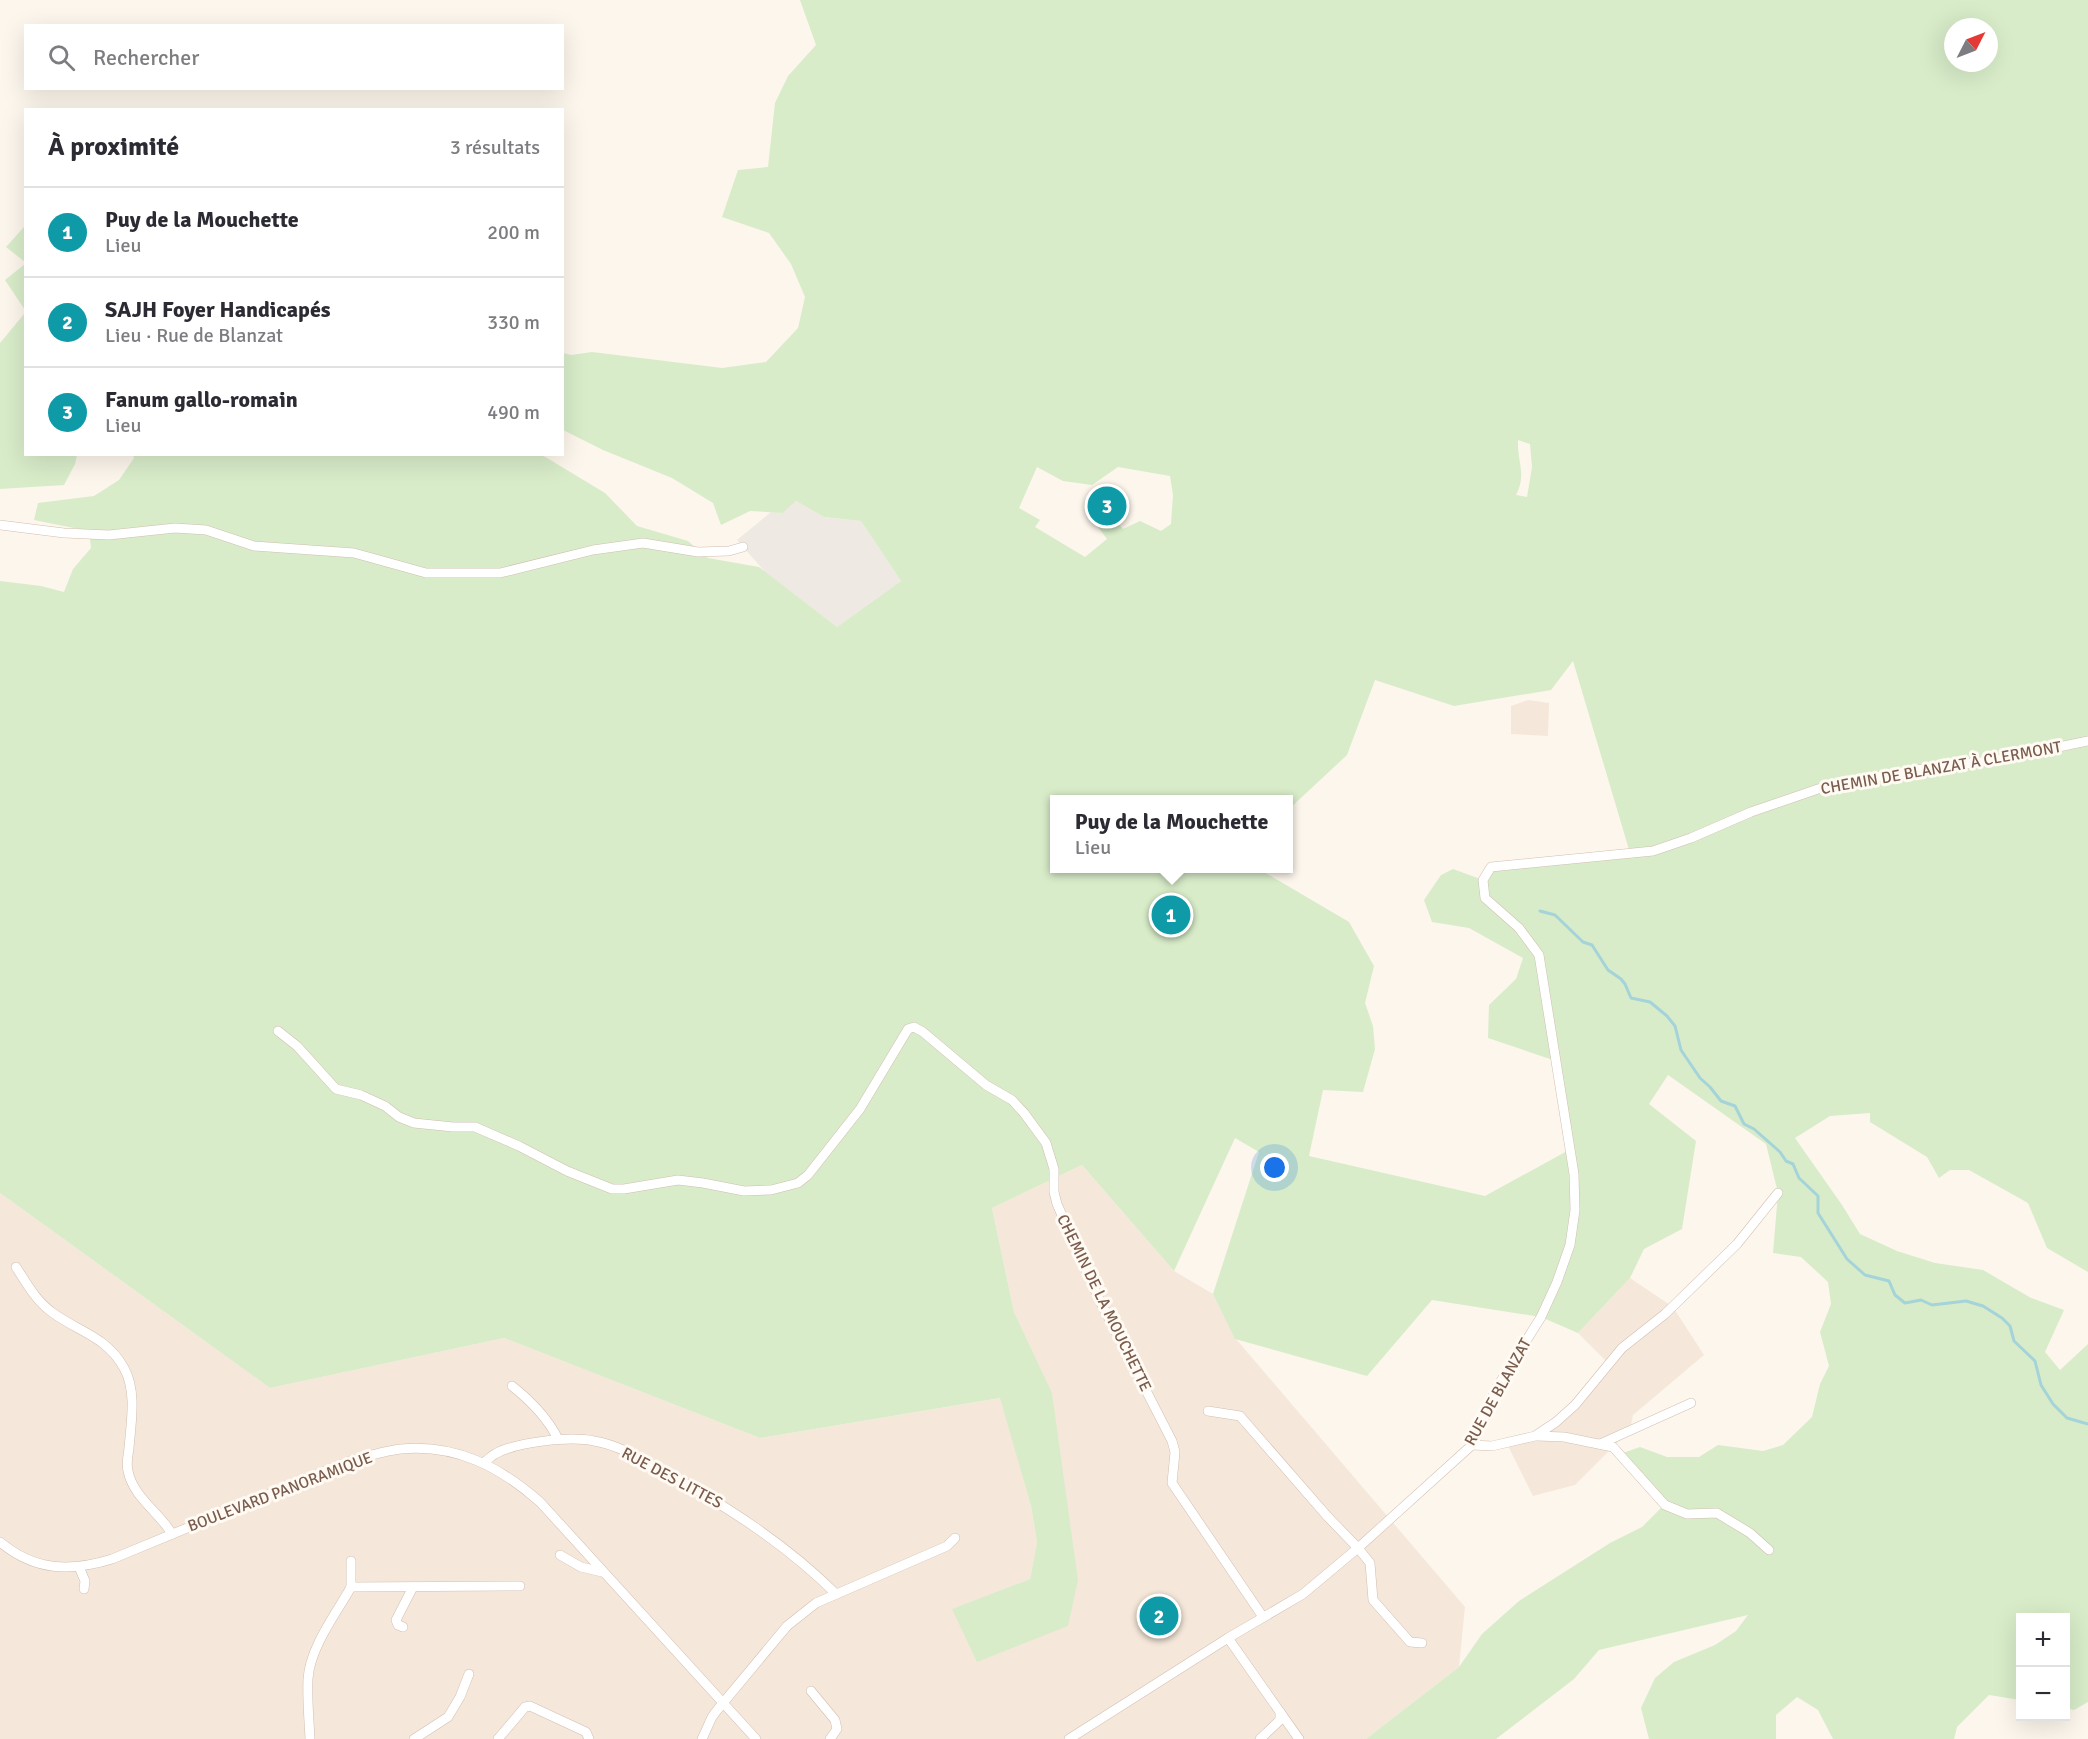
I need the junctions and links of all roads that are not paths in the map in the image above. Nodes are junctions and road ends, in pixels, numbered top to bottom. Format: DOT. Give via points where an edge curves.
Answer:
graph roads {
  1 [pos="0,525"];
  2 [pos="743,547"];
  3 [pos="2088,741"];
  4 [pos="1494,906"];
  5 [pos="278,1031"];
  6 [pos="1778,1193"];
  7 [pos="16,1267"];
  8 [pos="512,1386"];
  9 [pos="1691,1403"];
  10 [pos="1208,1411"];
  11 [pos="1535,1436"];
  12 [pos="558,1439"];
  13 [pos="1599,1444"];
  14 [pos="1472,1445"];
  15 [pos="484,1462"];
  16 [pos="172,1534"];
  17 [pos="955,1538"];
  18 [pos="0,1542"];
  19 [pos="1358,1548"];
  20 [pos="1769,1550"];
  21 [pos="560,1555"];
  22 [pos="351,1561"];
  23 [pos="79,1567"];
  24 [pos="602,1572"];
  25 [pos="520,1586"];
  26 [pos="351,1587"];
  27 [pos="413,1587"];
  28 [pos="84,1589"];
  29 [pos="836,1594"];
  30 [pos="1263,1617"];
  31 [pos="403,1628"];
  32 [pos="1228,1638"];
  33 [pos="1422,1643"];
  34 [pos="469,1674"];
  35 [pos="811,1690"];
  36 [pos="722,1703"];
  37 [pos="1280,1712"];
  38 [pos="310,1739"];
  39 [pos="414,1739"];
  40 [pos="498,1739"];
  41 [pos="589,1739"];
  42 [pos="702,1739"];
  43 [pos="756,1739"];
  44 [pos="830,1739"];
  45 [pos="1069,1739"];
  46 [pos="1260,1739"];
  47 [pos="1299,1739"];
  1 -- 2 [label="street" via="109,535 175,528 206,530 254,546 354,553 426,573 500,573 593,550 643,543 698,552"];
  3 -- 4 [label="street, CHEMIN DE BLANZAT À CLERMONT" via="1818,789 1653,851 1491,867 1483,880 1485,898"];
  4 -- 14 [label="street, RUE DE BLANZAT" via="1519,928 1539,955 1574,1174 1575,1210 1570,1245 1557,1282 1541,1317 1496,1389"];
  5 -- 30 [label="street, CHEMIN DE LA MOUCHETTE" via="336,1089 361,1095 414,1123 475,1127 567,1172 612,1189 678,1180 744,1191 782,1188 808,1175 860,1109 908,1029 914,1027 923,1032 986,1085 1012,1100 1046,1143 1054,1169 1057,1203 1099,1299 1172,1440 1172,1483"];
  6 -- 11 [label="street" via="1737,1244 1665,1314 1622,1348 1575,1405"];
  7 -- 16 [label="street" via="37,1299 53,1313 100,1340 124,1369 132,1398 128,1471 140,1496"];
  8 -- 12 [label="street" via="532,1402"];
  9 -- 13 [label="street"];
  10 -- 19 [label="street" via="1240,1416"];
  11 -- 13 [label="street"];
  11 -- 14 [label="street" via="1492,1446"];
  12 -- 15 [label="street, RUE DES LITTES" via="495,1453"];
  12 -- 29 [label="street, RUE DES LITTES" via="594,1441 631,1454 698,1490 741,1516"];
  13 -- 20 [label="street" via="1613,1447 1665,1505 1687,1514 1717,1513"];
  14 -- 19 [label="street, RUE DE BLANZAT"];
  15 -- 16 [label="street, BOULEVARD PANORAMIQUE" via="437,1450 381,1453 347,1462"];
  15 -- 24 [label="street, BOULEVARD PANORAMIQUE" via="540,1502"];
  16 -- 23 [label="street, BOULEVARD PANORAMIQUE" via="112,1559"];
  17 -- 29 [label="street" via="947,1546"];
  18 -- 23 [label="street, BOULEVARD PANORAMIQUE" via="22,1557 47,1566"];
  19 -- 30 [label="street, RUE DE BLANZAT" via="1303,1594"];
  19 -- 33 [label="street" via="1370,1563 1372,1600 1410,1642"];
  21 -- 24 [label="street"];
  22 -- 26 [label="street"];
  23 -- 28 [label="street"];
  24 -- 36 [label="street, BOULEVARD PANORAMIQUE"];
  25 -- 27 [label="street"];
  26 -- 27 [label="street"];
  26 -- 38 [label="street" via="312,1660 308,1677"];
  27 -- 31 [label="street" via="396,1620"];
  29 -- 36 [label="street" via="816,1603 787,1626"];
  30 -- 32 [label="street, RUE DE BLANZAT"];
  32 -- 37 [label="street"];
  32 -- 45 [label="street, RUE DE BLANZAT"];
  34 -- 39 [label="street" via="448,1717"];
  35 -- 44 [label="street" via="835,1720 837,1729"];
  36 -- 42 [label="street"];
  36 -- 43 [label="street, BOULEVARD PANORAMIQUE"];
  37 -- 46 [label="street" via="1280,1720"];
  37 -- 47 [label="street"];
  40 -- 41 [label="street" via="530,1706 586,1732"];
}
